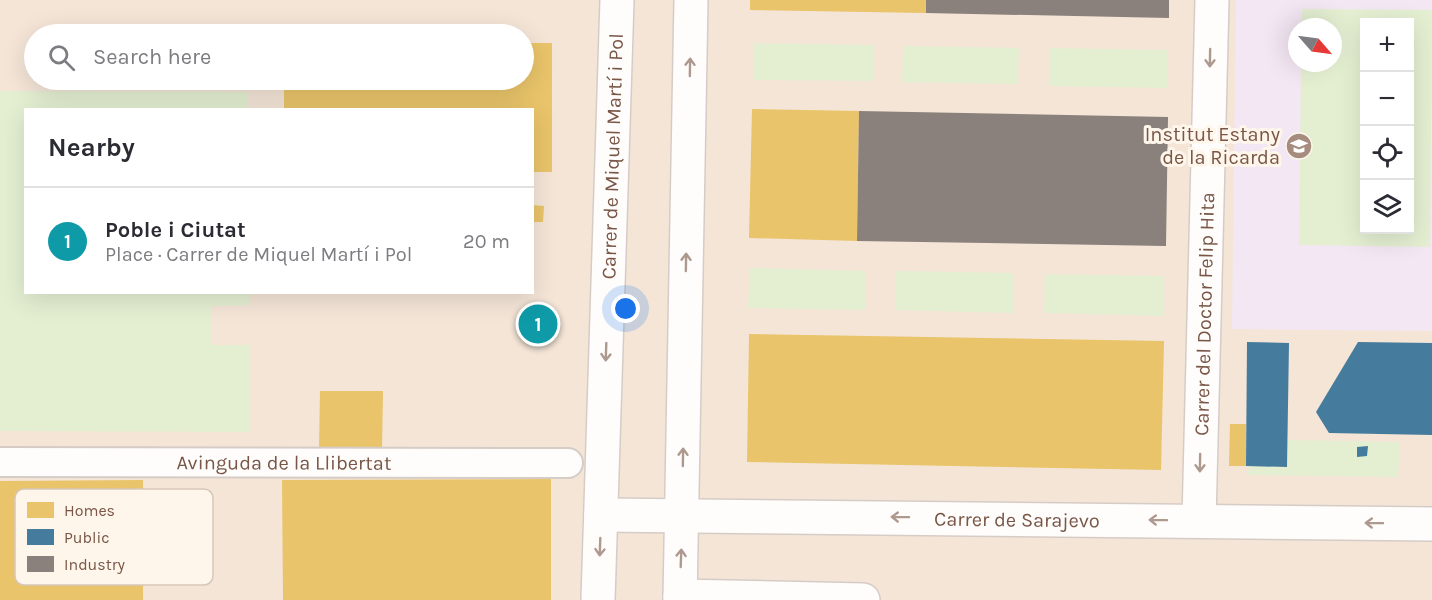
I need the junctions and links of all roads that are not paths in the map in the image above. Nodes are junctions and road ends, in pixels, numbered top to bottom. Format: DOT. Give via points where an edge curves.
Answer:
graph roads {
  1 [pos="617,0"];
  2 [pos="691,0"];
  3 [pos="1212,0"];
  4 [pos="0,462"];
  5 [pos="568,463"];
  6 [pos="601,515"];
  7 [pos="682,516"];
  8 [pos="1199,520"];
  9 [pos="1432,524"];
  10 [pos="680,598"];
  11 [pos="598,600"];
  12 [pos="863,600"];
  1 -- 6 [label="street, Carrer de Miquel Martí i Pol, one-way"];
  7 -- 2 [label="street, one-way"];
  3 -- 8 [label="street, Carrer del Doctor Felip Hita, one-way"];
  4 -- 5 [label="street, Avinguda de la Llibertat"];
  6 -- 7 [label="street, Carrer de Sarajevo"];
  6 -- 11 [label="street, Carrer de Miquel Martí i Pol, one-way"];
  8 -- 7 [label="street, Carrer de Sarajevo, one-way"];
  10 -- 7 [label="street, one-way"];
  9 -- 8 [label="street, Carrer de Sarajevo, one-way"];
  10 -- 12 [label="street"];
}
